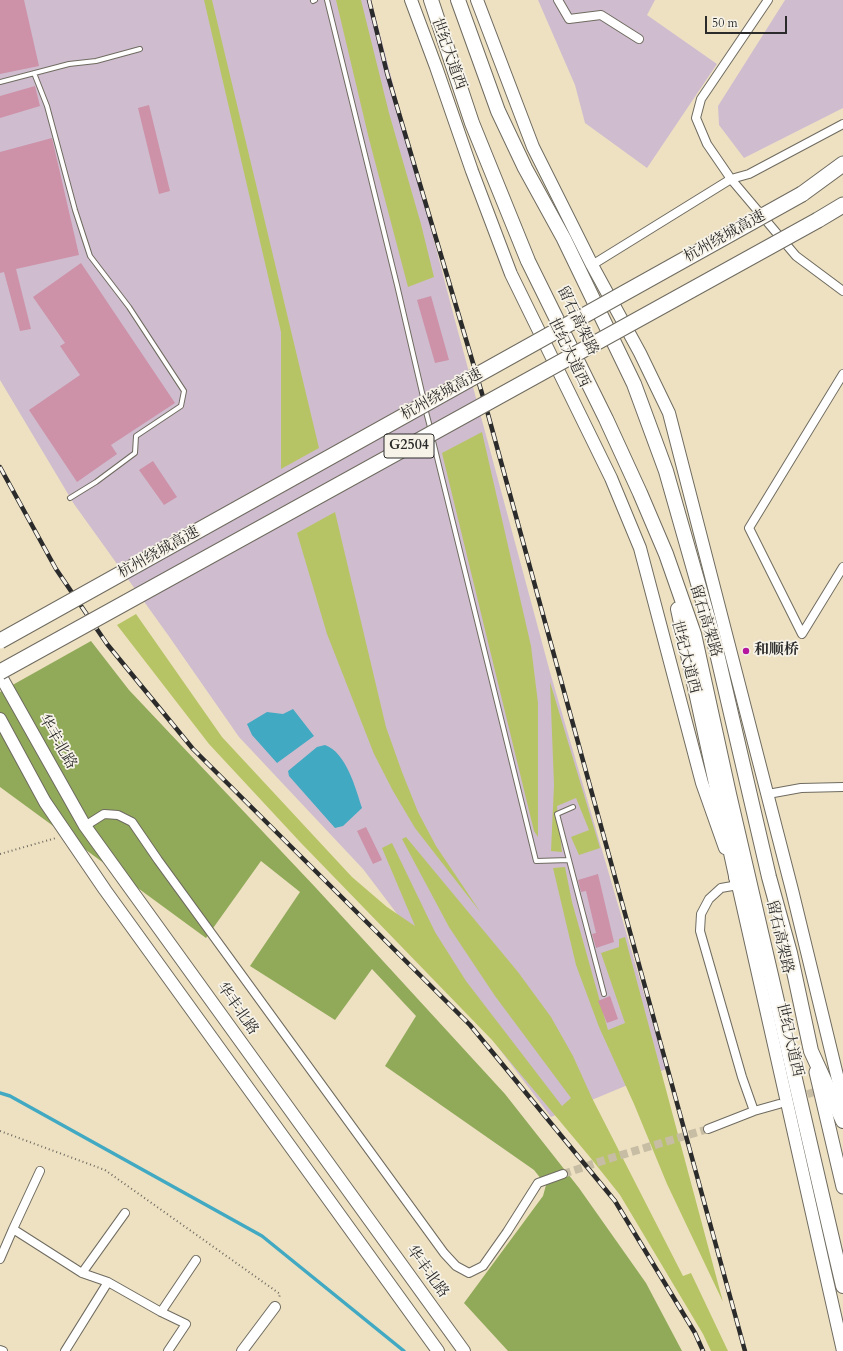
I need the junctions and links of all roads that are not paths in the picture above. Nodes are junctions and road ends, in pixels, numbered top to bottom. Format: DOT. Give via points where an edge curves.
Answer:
graph roads {
  1 [pos="327,0"];
  2 [pos="411,0"];
  3 [pos="431,0"];
  4 [pos="458,0"];
  5 [pos="477,0"];
  6 [pos="558,0"];
  7 [pos="768,0"];
  8 [pos="639,38"];
  9 [pos="140,49"];
  10 [pos="34,73"];
  11 [pos="0,82"];
  12 [pos="843,124"];
  13 [pos="843,164"];
  14 [pos="843,172"];
  15 [pos="731,179"];
  16 [pos="802,194"];
  17 [pos="843,205"];
  18 [pos="843,208"];
  19 [pos="818,220"];
  20 [pos="592,265"];
  21 [pos="843,291"];
  22 [pos="843,374"];
  23 [pos="70,498"];
  24 [pos="666,554"];
  25 [pos="843,567"];
  26 [pos="0,641"];
  27 [pos="0,672"];
  28 [pos="0,675"];
  29 [pos="0,719"];
  30 [pos="843,787"];
  31 [pos="768,794"];
  32 [pos="573,807"];
  33 [pos="86,826"];
  34 [pos="569,860"];
  35 [pos="738,885"];
  36 [pos="604,994"];
  37 [pos="811,1051"];
  38 [pos="843,1100"];
  39 [pos="779,1104"];
  40 [pos="754,1111"];
  41 [pos="843,1121"];
  42 [pos="708,1129"];
  43 [pos="40,1171"];
  44 [pos="564,1174"];
  45 [pos="843,1187"];
  46 [pos="125,1213"];
  47 [pos="13,1229"];
  48 [pos="0,1259"];
  49 [pos="196,1260"];
  50 [pos="82,1273"];
  51 [pos="108,1282"];
  52 [pos="843,1286"];
  53 [pos="274,1307"];
  54 [pos="161,1312"];
  55 [pos="0,1350"];
  56 [pos="3,1351"];
  57 [pos="65,1351"];
  58 [pos="168,1351"];
  59 [pos="242,1351"];
  60 [pos="438,1351"];
  61 [pos="464,1351"];
  62 [pos="843,1351"];
  1 -- 34 [label="lane" via="536,861"];
  2 -- 35 [label="main road, 世纪大道西" via="511,274 611,478 640,548 702,783"];
  3 -- 24 [label="highway, 留石高架路" via="472,123 528,261 606,420"];
  4 -- 37 [label="highway, 留石高架路" via="498,111 634,384 666,471 713,636 769,877 790,953"];
  5 -- 20 [label="main road" via="533,147"];
  6 -- 8 [label="street" via="569,20 601,15"];
  7 -- 15 [label="street" via="701,99 696,118 707,144"];
  9 -- 10 [label="lane"];
  10 -- 11 [label="lane"];
  10 -- 23 [label="lane" via="47,106 90,256 129,307 184,391 181,406 136,436 135,453"];
  12 -- 15 [label="street" via="749,174"];
  13 -- 16 [label="highway"];
  14 -- 16 [label="highway, 杭州绕城高速 / G2504"];
  15 -- 20 [label="street"];
  15 -- 21 [label="street" via="796,256"];
  16 -- 26 [label="highway, 杭州绕城高速 / G2504, bridge"];
  17 -- 19 [label="highway, 杭州绕城高速 / G2504"];
  18 -- 19 [label="highway"];
  19 -- 27 [label="highway, 杭州绕城高速 / G2504, bridge"];
  20 -- 31 [label="main road" via="669,413"];
  22 -- 25 [label="street" via="749,528 802,634"];
  24 -- 35 [label="highway"];
  24 -- 52 [label="highway, 留石高架路" via="694,634"];
  28 -- 33 [label="main road, 华丰北路"];
  29 -- 60 [label="main road" via="45,802 105,890"];
  30 -- 31 [label="street" via="801,788"];
  31 -- 38 [label="main road"];
  32 -- 34 [label="lane" via="557,814"];
  33 -- 44 [label="street" via="104,814 118,815 132,822 444,1253 456,1266 470,1273 483,1266 508,1232 538,1183"];
  33 -- 61 [label="main road, 华丰北路"];
  34 -- 36 [label="lane"];
  35 -- 40 [label="street" via="721,888 709,899 701,914 700,932"];
  35 -- 62 [label="main road, 世纪大道西"];
  37 -- 41 [label="highway, 留石高架路"];
  37 -- 45 [label="main road"];
  39 -- 40 [label="street"];
  40 -- 42 [label="street"];
  43 -- 47 [label="street"];
  46 -- 50 [label="street"];
  47 -- 48 [label="street"];
  47 -- 50 [label="street"];
  49 -- 54 [label="street"];
  50 -- 51 [label="street"];
  51 -- 54 [label="street"];
  51 -- 57 [label="street"];
  53 -- 59 [label="street"];
  54 -- 58 [label="street" via="186,1324"];
  55 -- 56 [label="street"];
}
